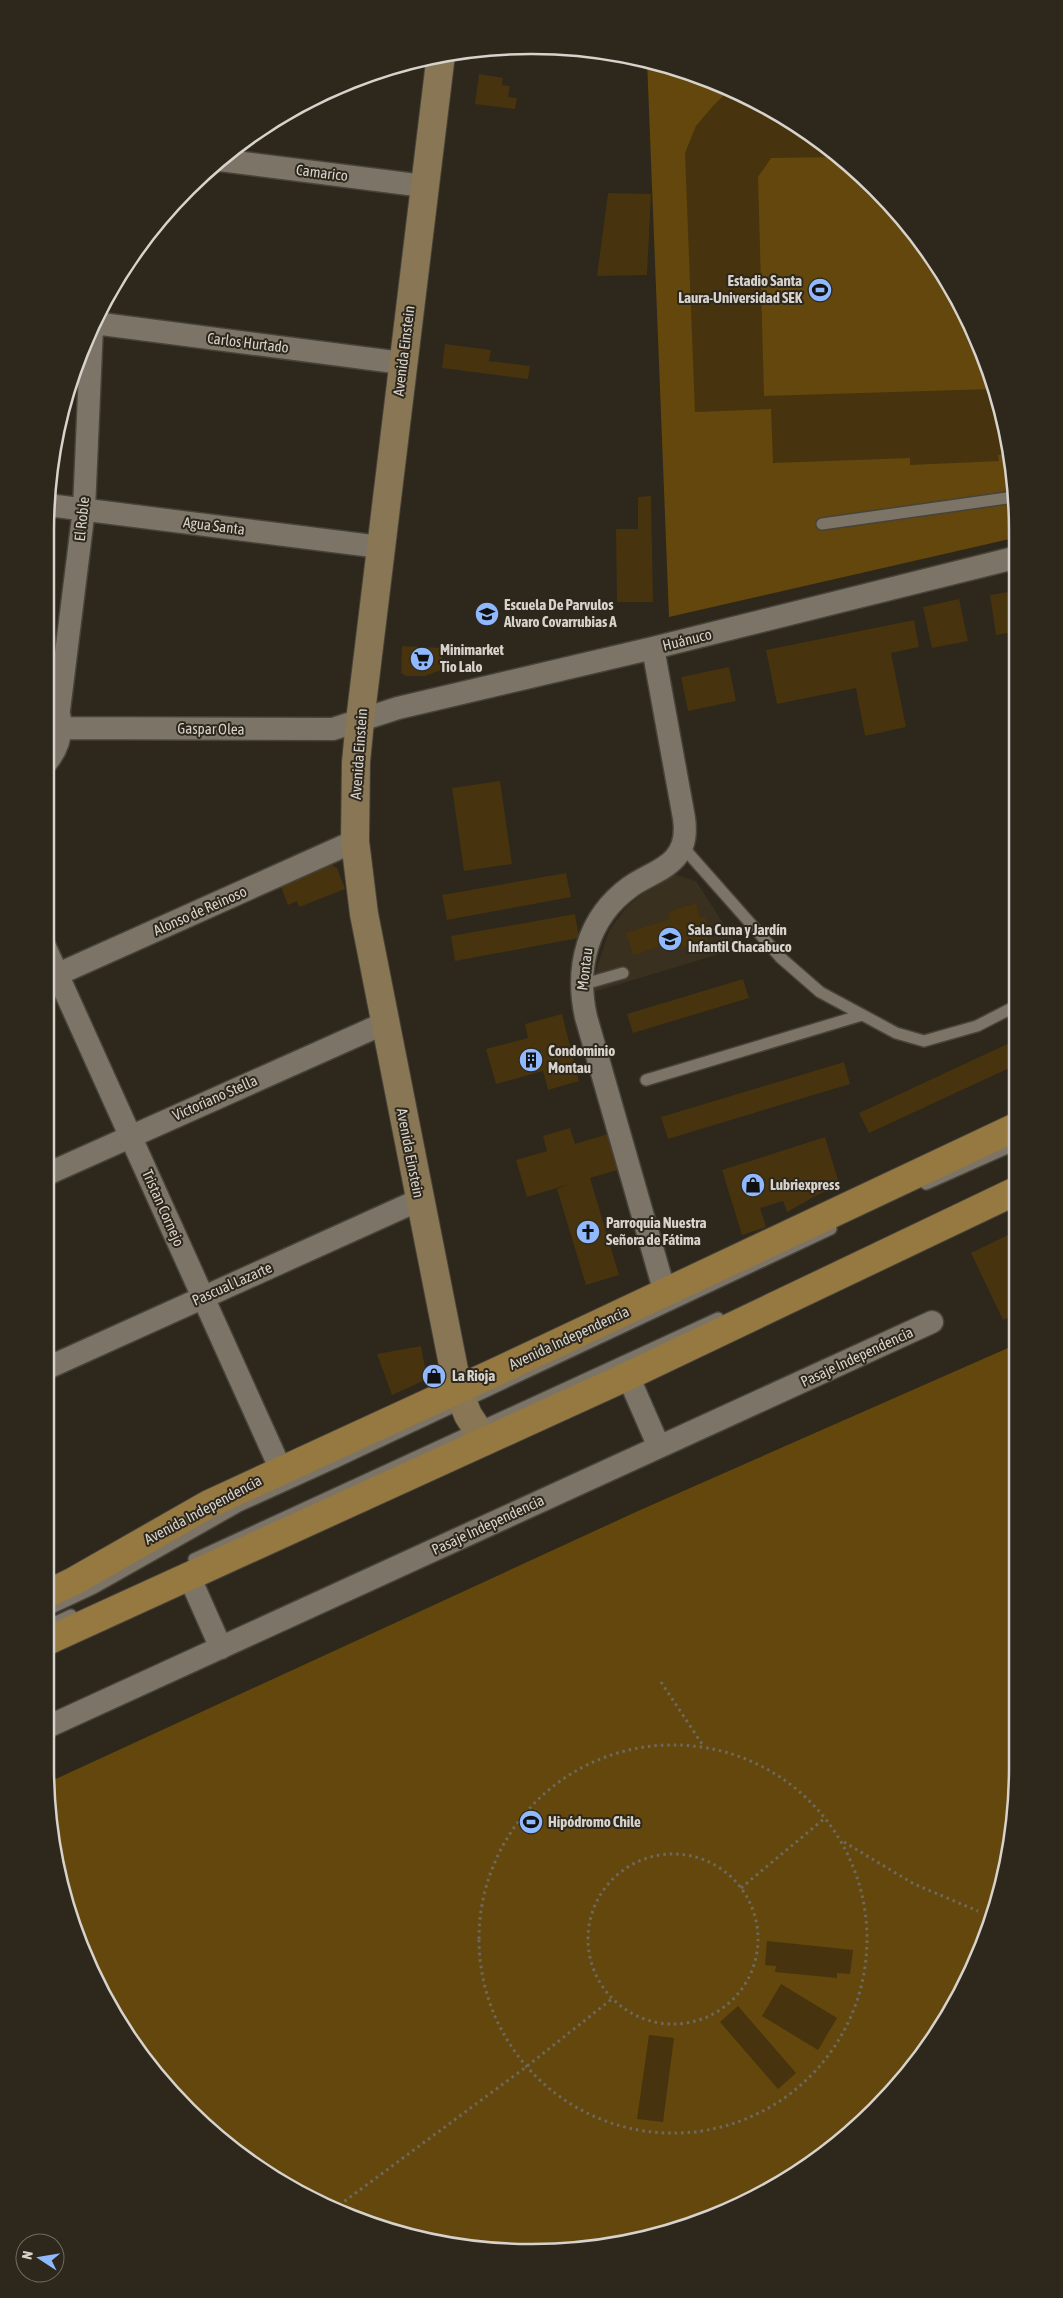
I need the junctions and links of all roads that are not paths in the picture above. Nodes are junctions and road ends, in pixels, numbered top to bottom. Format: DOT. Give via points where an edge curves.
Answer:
graph roads {
  1 [pos="440,63"];
  2 [pos="229,161"];
  3 [pos="424,186"];
  4 [pos="101,324"];
  5 [pos="91,347"];
  6 [pos="402,363"];
  7 [pos="1008,498"];
  8 [pos="55,506"];
  9 [pos="84,509"];
  10 [pos="822,524"];
  11 [pos="380,547"];
  12 [pos="1009,559"];
  13 [pos="653,648"];
  14 [pos="54,702"];
  15 [pos="60,719"];
  16 [pos="360,720"];
  17 [pos="54,749"];
  18 [pos="355,842"];
  19 [pos="682,846"];
  20 [pos="623,973"];
  21 [pos="54,976"];
  22 [pos="54,983"];
  23 [pos="581,985"];
  24 [pos="1009,1010"];
  25 [pos="862,1015"];
  26 [pos="385,1023"];
  27 [pos="646,1080"];
  28 [pos="1009,1130"];
  29 [pos="130,1136"];
  30 [pos="1009,1147"];
  31 [pos="54,1171"];
  32 [pos="1009,1181"];
  33 [pos="911,1191"];
  34 [pos="1009,1193"];
  35 [pos="972,1199"];
  36 [pos="419,1200"];
  37 [pos="840,1225"];
  38 [pos="665,1292"];
  39 [pos="203,1297"];
  40 [pos="732,1312"];
  41 [pos="932,1322"];
  42 [pos="54,1365"];
  43 [pos="628,1376"];
  44 [pos="460,1396"];
  45 [pos="480,1435"];
  46 [pos="660,1447"];
  47 [pos="281,1470"];
  48 [pos="185,1570"];
  49 [pos="54,1591"];
  50 [pos="54,1607"];
  51 [pos="79,1611"];
  52 [pos="54,1623"];
  53 [pos="54,1637"];
  54 [pos="221,1648"];
  55 [pos="54,1724"];
  1 -- 3 [label="main road, Avenida Einstein"];
  2 -- 3 [label="street, Camarico"];
  3 -- 6 [label="main road, Avenida Einstein"];
  4 -- 6 [label="street, Carlos Hurtado"];
  5 -- 9 [label="street, El Roble"];
  6 -- 11 [label="main road, Avenida Einstein"];
  7 -- 10 [label="lane"];
  8 -- 9 [label="street, Agua Santa"];
  9 -- 11 [label="street, Agua Santa"];
  9 -- 15 [label="street, El Roble"];
  11 -- 16 [label="main road, Avenida Einstein"];
  12 -- 13 [label="street, Huánuco"];
  13 -- 16 [label="street, Huánuco" via="398,708"];
  13 -- 19 [label="street" via="684,823"];
  14 -- 15 [label="street"];
  15 -- 16 [label="street, Gaspar Olea" via="325,730"];
  15 -- 17 [label="street"];
  16 -- 18 [label="main road, Avenida Einstein"];
  18 -- 21 [label="street, Alonso de Reinoso"];
  18 -- 26 [label="main road, Avenida Einstein" via="364,914"];
  19 -- 23 [label="street, Montau" via="671,862 629,888 600,919 584,953"];
  19 -- 25 [label="lane" via="781,958 820,992"];
  20 -- 23 [label="lane"];
  22 -- 29 [label="street, Tristan Cornejo"];
  23 -- 38 [label="street, Montau" via="586,1018"];
  24 -- 25 [label="lane" via="977,1026 924,1041 896,1034"];
  25 -- 27 [label="lane"];
  26 -- 29 [label="street, Victoriano Stella"];
  26 -- 36 [label="main road, Avenida Einstein"];
  28 -- 38 [label="main road, Avenida Independencia"];
  29 -- 31 [label="street, Victoriano Stella"];
  29 -- 39 [label="street, Tristan Cornejo"];
  30 -- 33 [label="lane"];
  32 -- 35 [label="lane"];
  34 -- 43 [label="main road"];
  36 -- 39 [label="street, Pascual Lazarte"];
  36 -- 44 [label="main road, Avenida Einstein"];
  37 -- 44 [label="lane"];
  38 -- 44 [label="main road, Avenida Independencia"];
  39 -- 42 [label="street, Pascual Lazarte"];
  39 -- 47 [label="street, Tristan Cornejo"];
  40 -- 45 [label="lane"];
  41 -- 46 [label="street, Pasaje Independencia"];
  43 -- 45 [label="main road"];
  43 -- 46 [label="street"];
  44 -- 45 [label="main road, Avenida Einstein"];
  44 -- 47 [label="main road, Avenida Independencia"];
  44 -- 50 [label="lane" via="239,1506 94,1588"];
  45 -- 48 [label="main road"];
  46 -- 54 [label="street, Pasaje Independencia"];
  47 -- 49 [label="main road, Avenida Independencia" via="209,1504"];
  48 -- 53 [label="main road"];
  48 -- 54 [label="street"];
  51 -- 52 [label="lane"];
  54 -- 55 [label="street, Pasaje Independencia"];
}
